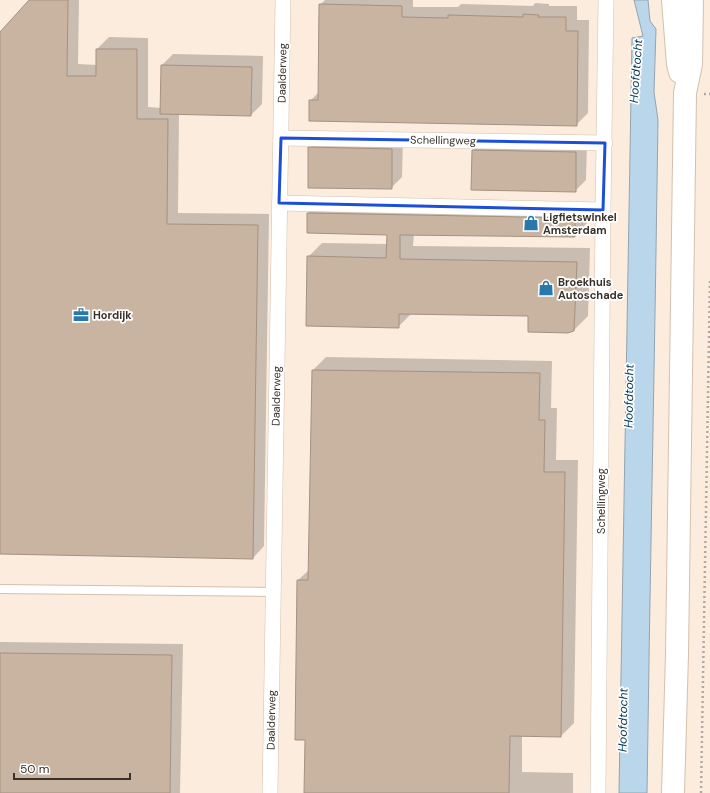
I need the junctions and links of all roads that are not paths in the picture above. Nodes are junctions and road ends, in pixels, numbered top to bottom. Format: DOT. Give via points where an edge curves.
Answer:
graph roads {
  1 [pos="283,0"];
  2 [pos="606,0"];
  3 [pos="673,0"];
  4 [pos="692,0"];
  5 [pos="694,93"];
  6 [pos="280,138"];
  7 [pos="605,143"];
  8 [pos="279,203"];
  9 [pos="603,210"];
  10 [pos="0,589"];
  11 [pos="273,592"];
  12 [pos="270,793"];
  13 [pos="598,793"];
  14 [pos="673,793"];
  1 -- 6 [label="street, Daalderweg"];
  2 -- 7 [label="street, Schellingweg"];
  3 -- 5 [label="main road" via="678,64"];
  4 -- 5 [label="main road" via="691,64"];
  5 -- 14 [label="main road"];
  6 -- 7 [label="street, Schellingweg"];
  6 -- 8 [label="street, Daalderweg"];
  7 -- 9 [label="street, Schellingweg"];
  8 -- 9 [label="street"];
  8 -- 11 [label="street, Daalderweg"];
  9 -- 13 [label="street, Schellingweg"];
  10 -- 11 [label="lane"];
  11 -- 12 [label="street, Daalderweg"];
}
